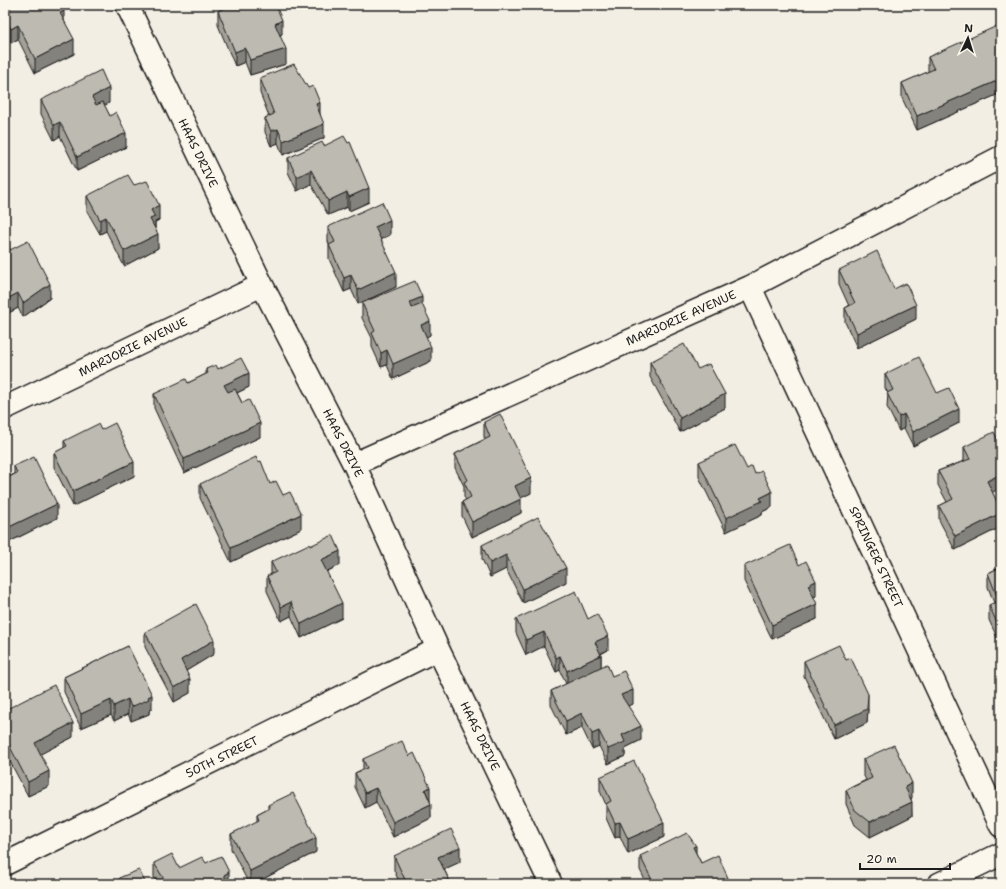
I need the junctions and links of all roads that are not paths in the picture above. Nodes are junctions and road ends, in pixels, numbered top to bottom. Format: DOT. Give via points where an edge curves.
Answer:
graph roads {
  1 [pos="127,5"];
  2 [pos="1001,157"];
  3 [pos="262,285"];
  4 [pos="750,287"];
  5 [pos="5,408"];
  6 [pos="354,464"];
  7 [pos="438,649"];
  8 [pos="1001,826"];
  9 [pos="1001,854"];
  10 [pos="5,864"];
  11 [pos="551,884"];
  12 [pos="939,884"];
  1 -- 3 [label="street, HAAS DRIVE"];
  2 -- 4 [label="street, MARJORIE AVENUE"];
  3 -- 5 [label="street, MARJORIE AVENUE"];
  3 -- 6 [label="street, HAAS DRIVE"];
  4 -- 6 [label="street, MARJORIE AVENUE"];
  4 -- 8 [label="street, SPRINGER STREET"];
  6 -- 7 [label="street, HAAS DRIVE"];
  7 -- 10 [label="street, 50TH STREET"];
  7 -- 11 [label="street, HAAS DRIVE"];
  9 -- 12 [label="street"];
}
